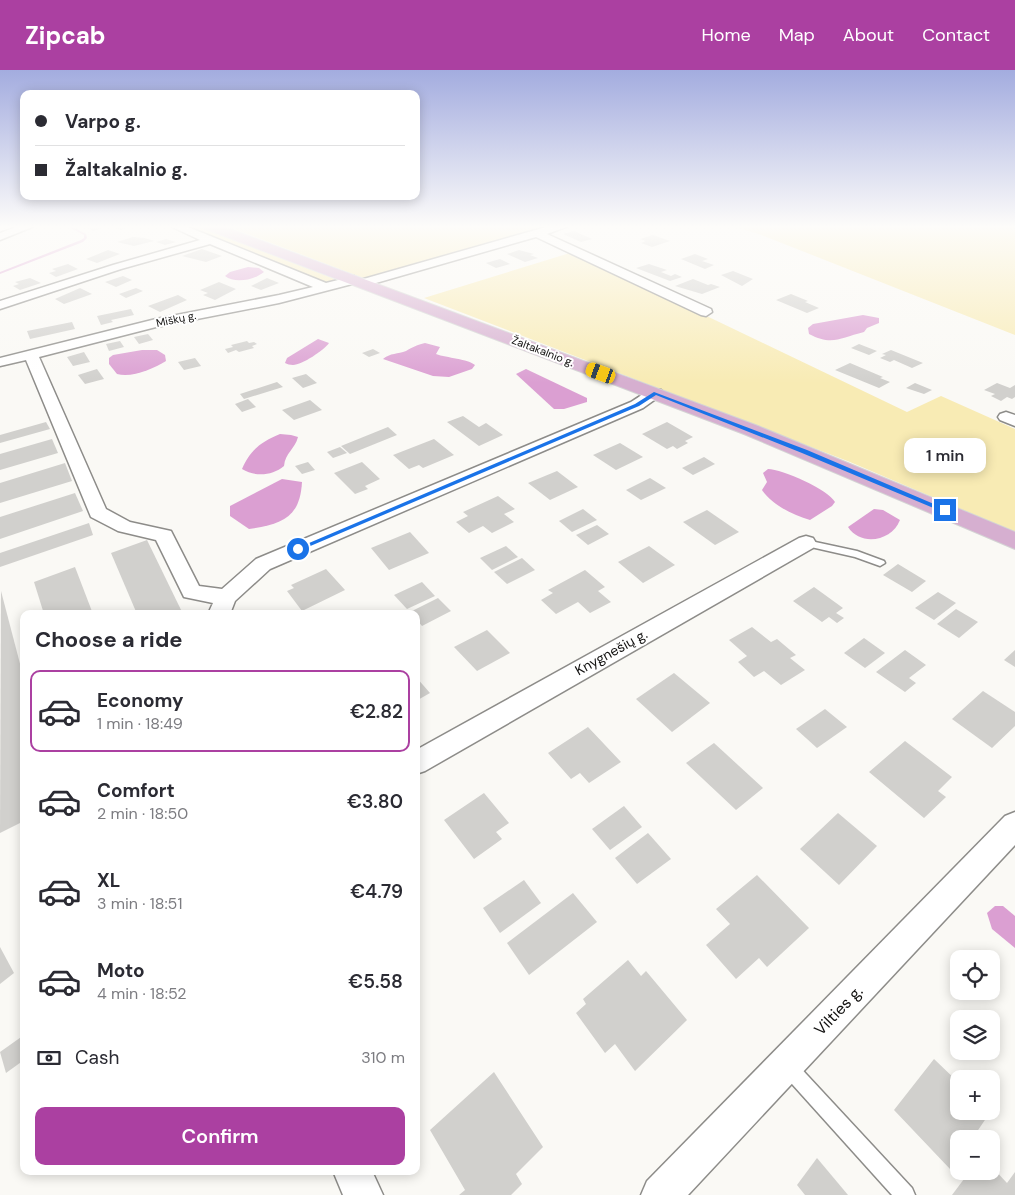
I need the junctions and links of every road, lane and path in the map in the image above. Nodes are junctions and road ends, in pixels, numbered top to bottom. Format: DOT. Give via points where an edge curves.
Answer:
graph roads {
  1 [pos="85,278"];
  2 [pos="300,278"];
  3 [pos="346,278"];
  4 [pos="374,278"];
  5 [pos="634,278"];
  6 [pos="358,282"];
  7 [pos="327,288"];
  8 [pos="0,305"];
  9 [pos="706,312"];
  10 [pos="31,354"];
  11 [pos="0,362"];
  12 [pos="656,393"];
  13 [pos="1015,541"];
  14 [pos="806,543"];
  15 [pos="880,563"];
  16 [pos="223,605"];
  17 [pos="420,761"];
  18 [pos="1015,825"];
  19 [pos="786,1064"];
  20 [pos="354,1175"];
  21 [pos="363,1195"];
  22 [pos="661,1195"];
  23 [pos="905,1195"];
  1 -- 8 [label="street"];
  2 -- 7 [label="street"];
  3 -- 6 [label="main road, Žaltakalnio g."];
  4 -- 6 [label="street, Miškų g."];
  5 -- 9 [label="street"];
  6 -- 7 [label="street, Miškų g."];
  6 -- 12 [label="main road, Žaltakalnio g."];
  7 -- 10 [label="street, Miškų g." via="156,323"];
  10 -- 11 [label="street, Miškų g."];
  10 -- 16 [label="street" via="98,513 125,527 164,535 192,592"];
  12 -- 13 [label="main road, Žaltakalnio g."];
  12 -- 16 [label="street" via="637,405 263,564"];
  14 -- 15 [label="lane"];
  14 -- 17 [label="street, Knygnešių g."];
  18 -- 19 [label="street, Vilties g."];
  19 -- 22 [label="street, Vilties g."];
  19 -- 23 [label="lane"];
  20 -- 21 [label="street"];
}
